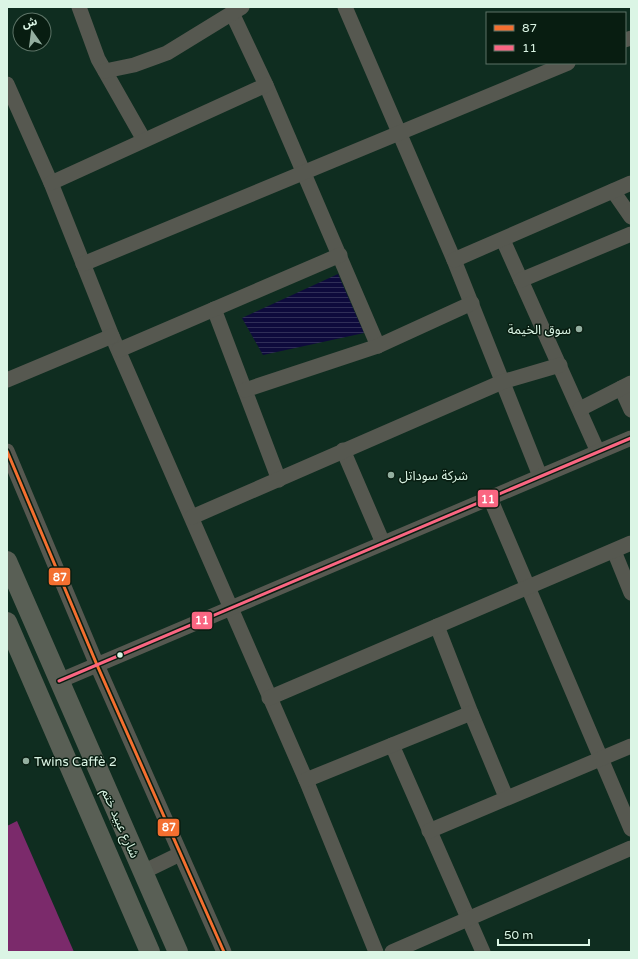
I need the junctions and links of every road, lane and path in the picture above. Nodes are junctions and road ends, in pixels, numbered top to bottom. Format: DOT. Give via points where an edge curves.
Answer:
graph roads {
  1 [pos="79,7"];
  2 [pos="345,7"];
  3 [pos="237,10"];
  4 [pos="566,64"];
  5 [pos="104,71"];
  6 [pos="7,84"];
  7 [pos="266,85"];
  8 [pos="400,132"];
  9 [pos="144,140"];
  10 [pos="304,172"];
  11 [pos="51,183"];
  12 [pos="631,183"];
  13 [pos="613,191"];
  14 [pos="631,217"];
  15 [pos="631,234"];
  16 [pos="503,240"];
  17 [pos="340,255"];
  18 [pos="454,260"];
  19 [pos="83,264"];
  20 [pos="521,280"];
  21 [pos="472,304"];
  22 [pos="214,309"];
  23 [pos="112,336"];
  24 [pos="378,346"];
  25 [pos="119,350"];
  26 [pos="560,366"];
  27 [pos="7,380"];
  28 [pos="502,382"];
  29 [pos="626,386"];
  30 [pos="245,390"];
  31 [pos="580,409"];
  32 [pos="631,410"];
  33 [pos="631,438"];
  34 [pos="343,450"];
  35 [pos="7,451"];
  36 [pos="598,452"];
  37 [pos="540,476"];
  38 [pos="279,480"];
  39 [pos="490,498"];
  40 [pos="192,517"];
  41 [pos="383,543"];
  42 [pos="631,543"];
  43 [pos="614,551"];
  44 [pos="7,561"];
  45 [pos="11,582"];
  46 [pos="528,588"];
  47 [pos="631,593"];
  48 [pos="230,608"];
  49 [pos="7,622"];
  50 [pos="437,626"];
  51 [pos="97,665"];
  52 [pos="59,681"];
  53 [pos="269,698"];
  54 [pos="471,713"];
  55 [pos="392,745"];
  56 [pos="631,746"];
  57 [pos="601,758"];
  58 [pos="306,780"];
  59 [pos="506,797"];
  60 [pos="631,829"];
  61 [pos="429,831"];
  62 [pos="631,848"];
  63 [pos="180,854"];
  64 [pos="143,872"];
  65 [pos="468,918"];
  66 [pos="150,952"];
  67 [pos="178,952"];
  68 [pos="224,952"];
  69 [pos="376,952"];
  70 [pos="392,952"];
  71 [pos="483,952"];
  1 -- 5 [label="street"];
  2 -- 8 [label="street"];
  3 -- 5 [label="street" via="167,53 134,65"];
  3 -- 7 [label="street"];
  4 -- 8 [label="street"];
  5 -- 9 [label="street"];
  6 -- 11 [label="street"];
  7 -- 9 [label="street"];
  7 -- 10 [label="street"];
  8 -- 10 [label="street"];
  8 -- 18 [label="street"];
  9 -- 11 [label="street"];
  10 -- 17 [label="street"];
  10 -- 19 [label="street"];
  11 -- 19 [label="street"];
  12 -- 13 [label="street"];
  13 -- 14 [label="street"];
  13 -- 16 [label="street"];
  15 -- 20 [label="street"];
  16 -- 18 [label="street"];
  16 -- 20 [label="street"];
  17 -- 22 [label="street"];
  17 -- 24 [label="street"];
  18 -- 21 [label="street"];
  19 -- 23 [label="street"];
  20 -- 26 [label="street"];
  21 -- 24 [label="street"];
  21 -- 28 [label="street"];
  22 -- 25 [label="street"];
  22 -- 30 [label="street"];
  23 -- 25 [label="street"];
  23 -- 27 [label="street"];
  24 -- 30 [label="street"];
  25 -- 40 [label="street"];
  26 -- 28 [label="street"];
  26 -- 31 [label="street"];
  28 -- 34 [label="street"];
  28 -- 37 [label="street"];
  29 -- 31 [label="street"];
  29 -- 32 [label="street"];
  30 -- 38 [label="street"];
  31 -- 36 [label="street"];
  33 -- 36 [label="street"];
  34 -- 38 [label="street"];
  34 -- 41 [label="street"];
  35 -- 51 [label="street"];
  36 -- 37 [label="street"];
  37 -- 39 [label="street"];
  38 -- 40 [label="street"];
  39 -- 41 [label="street"];
  39 -- 46 [label="street"];
  40 -- 48 [label="street"];
  41 -- 48 [label="street"];
  42 -- 43 [label="street"];
  43 -- 46 [label="street"];
  43 -- 47 [label="street"];
  44 -- 45 [label="main road, شارع عبيد ختم"];
  45 -- 52 [label="main road, شارع عبيد ختم"];
  46 -- 50 [label="street"];
  46 -- 57 [label="street"];
  48 -- 51 [label="street"];
  48 -- 53 [label="street"];
  49 -- 66 [label="main road, شارع عبيد ختم"];
  50 -- 53 [label="street"];
  50 -- 54 [label="street"];
  51 -- 52 [label="street"];
  51 -- 63 [label="street"];
  52 -- 64 [label="main road, شارع عبيد ختم"];
  53 -- 58 [label="street"];
  54 -- 55 [label="street"];
  54 -- 59 [label="street"];
  55 -- 58 [label="street"];
  55 -- 61 [label="street"];
  56 -- 57 [label="street"];
  57 -- 59 [label="street"];
  57 -- 60 [label="street"];
  58 -- 69 [label="street"];
  59 -- 61 [label="street"];
  61 -- 65 [label="street"];
  62 -- 65 [label="street"];
  63 -- 64 [label="street"];
  63 -- 68 [label="street"];
  64 -- 67 [label="main road, شارع عبيد ختم"];
  65 -- 70 [label="street"];
  65 -- 71 [label="street"];
}
